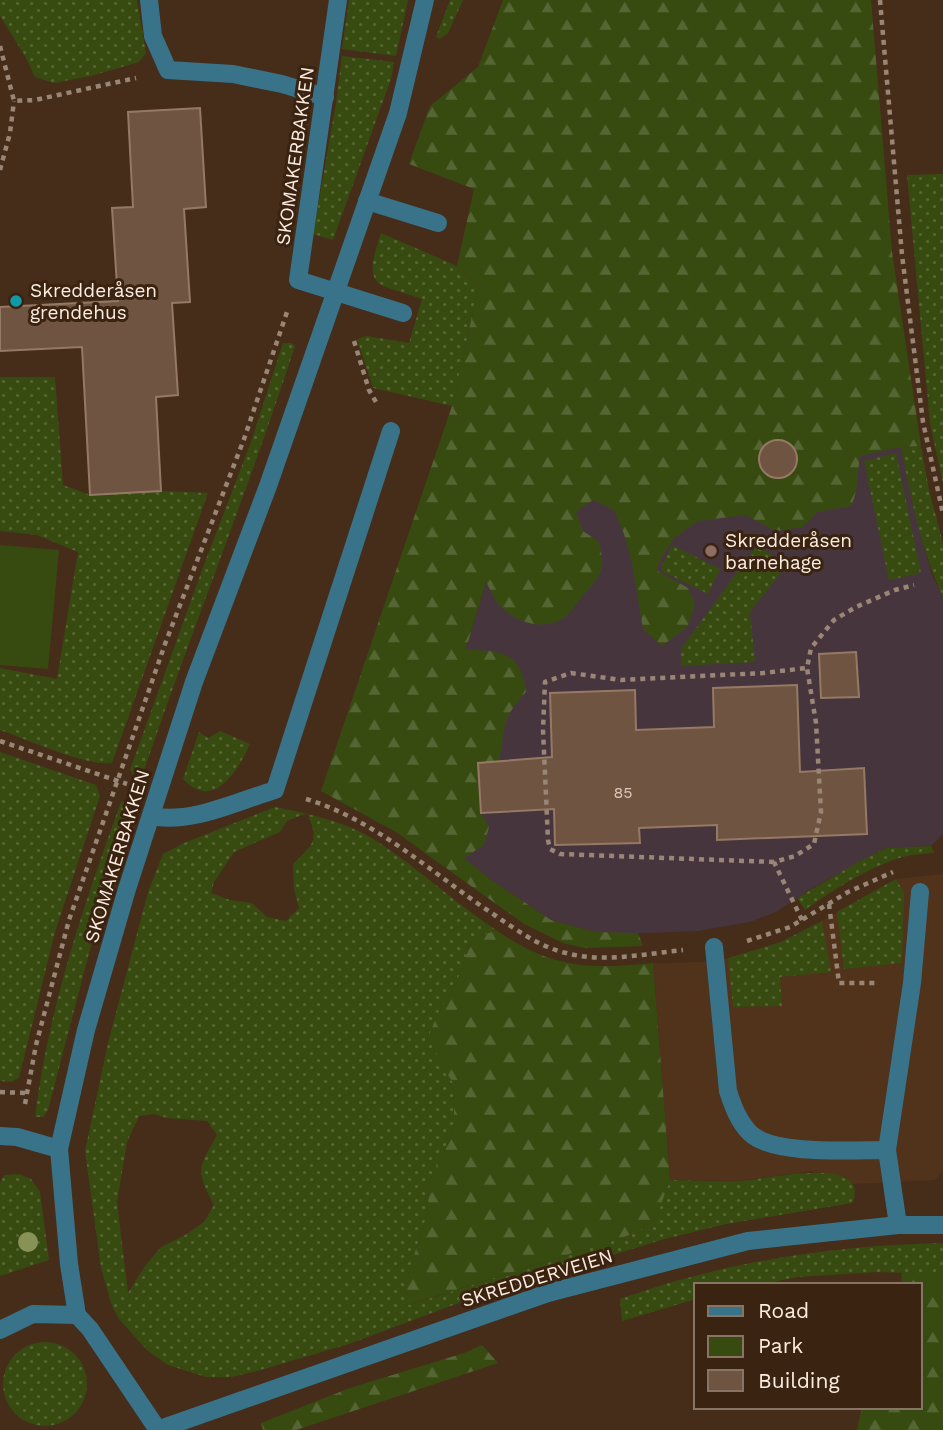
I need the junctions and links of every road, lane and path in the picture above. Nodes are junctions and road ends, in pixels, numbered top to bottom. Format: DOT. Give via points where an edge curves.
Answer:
graph roads {
  1 [pos="149,0"];
  2 [pos="338,0"];
  3 [pos="425,0"];
  4 [pos="880,0"];
  5 [pos="0,46"];
  6 [pos="168,70"];
  7 [pos="326,97"];
  8 [pos="14,100"];
  9 [pos="0,170"];
  10 [pos="367,201"];
  11 [pos="438,223"];
  12 [pos="334,291"];
  13 [pos="403,313"];
  14 [pos="353,338"];
  15 [pos="369,390"];
  16 [pos="391,431"];
  17 [pos="943,514"];
  18 [pos="914,585"];
  19 [pos="807,668"];
  20 [pos="0,741"];
  21 [pos="275,790"];
  22 [pos="157,795"];
  23 [pos="151,816"];
  24 [pos="774,862"];
  25 [pos="896,871"];
  26 [pos="920,892"];
  27 [pos="829,904"];
  28 [pos="802,920"];
  29 [pos="715,947"];
  30 [pos="912,983"];
  31 [pos="0,1092"];
  32 [pos="26,1093"];
  33 [pos="0,1136"];
  34 [pos="59,1149"];
  35 [pos="887,1150"];
  36 [pos="943,1224"];
  37 [pos="898,1225"];
  38 [pos="77,1315"];
  39 [pos="0,1330"];
  40 [pos="158,1430"];
  1 -- 6 [label="street" via="153,36"];
  2 -- 7 [label="street, SKOMAKERBAKKEN"];
  3 -- 10 [label="street, SKOMAKERBAKKEN" via="401,103"];
  4 -- 17 [label="path" via="902,255 923,422"];
  5 -- 8 [label="path"];
  6 -- 7 [label="street" via="233,74"];
  6 -- 8 [label="path" via="35,100"];
  7 -- 12 [label="street, SKOMAKERBAKKEN" via="298,280"];
  8 -- 9 [label="path"];
  10 -- 11 [label="street"];
  10 -- 12 [label="street, SKOMAKERBAKKEN"];
  12 -- 13 [label="street"];
  12 -- 22 [label="street, SKOMAKERBAKKEN"];
  14 -- 15 [label="path"];
  16 -- 21 [label="street"];
  18 -- 19 [label="path" via="834,620 811,648"];
  19 -- 24 [label="path" via="816,723 821,812 814,844"];
  19 -- 24 [label="path" via="621,680 571,673 545,682 542,730 550,849 560,854"];
  20 -- 22 [label="path"];
  21 -- 23 [label="street" via="185,818"];
  21 -- 29 [label="path" via="314,802 371,829 522,934 565,953 600,957"];
  22 -- 23 [label="street, SKOMAKERBAKKEN"];
  23 -- 34 [label="street, SKOMAKERBAKKEN" via="86,1030"];
  24 -- 28 [label="path"];
  25 -- 27 [label="path"];
  26 -- 30 [label="street"];
  27 -- 28 [label="path"];
  27 -- 30 [label="path" via="839,983"];
  28 -- 29 [label="path" via="767,936"];
  29 -- 35 [label="street" via="728,1091 734,1111 751,1135 774,1146"];
  30 -- 35 [label="street"];
  31 -- 32 [label="path"];
  33 -- 34 [label="street"];
  34 -- 38 [label="street, SKOMAKERBAKKEN"];
  35 -- 37 [label="street"];
  36 -- 37 [label="street, SKREDDERVEIEN"];
  37 -- 40 [label="street, SKREDDERVEIEN" via="748,1241 548,1293"];
  38 -- 39 [label="street" via="33,1314"];
  38 -- 40 [label="street, SKOMAKERBAKKEN"];
}
